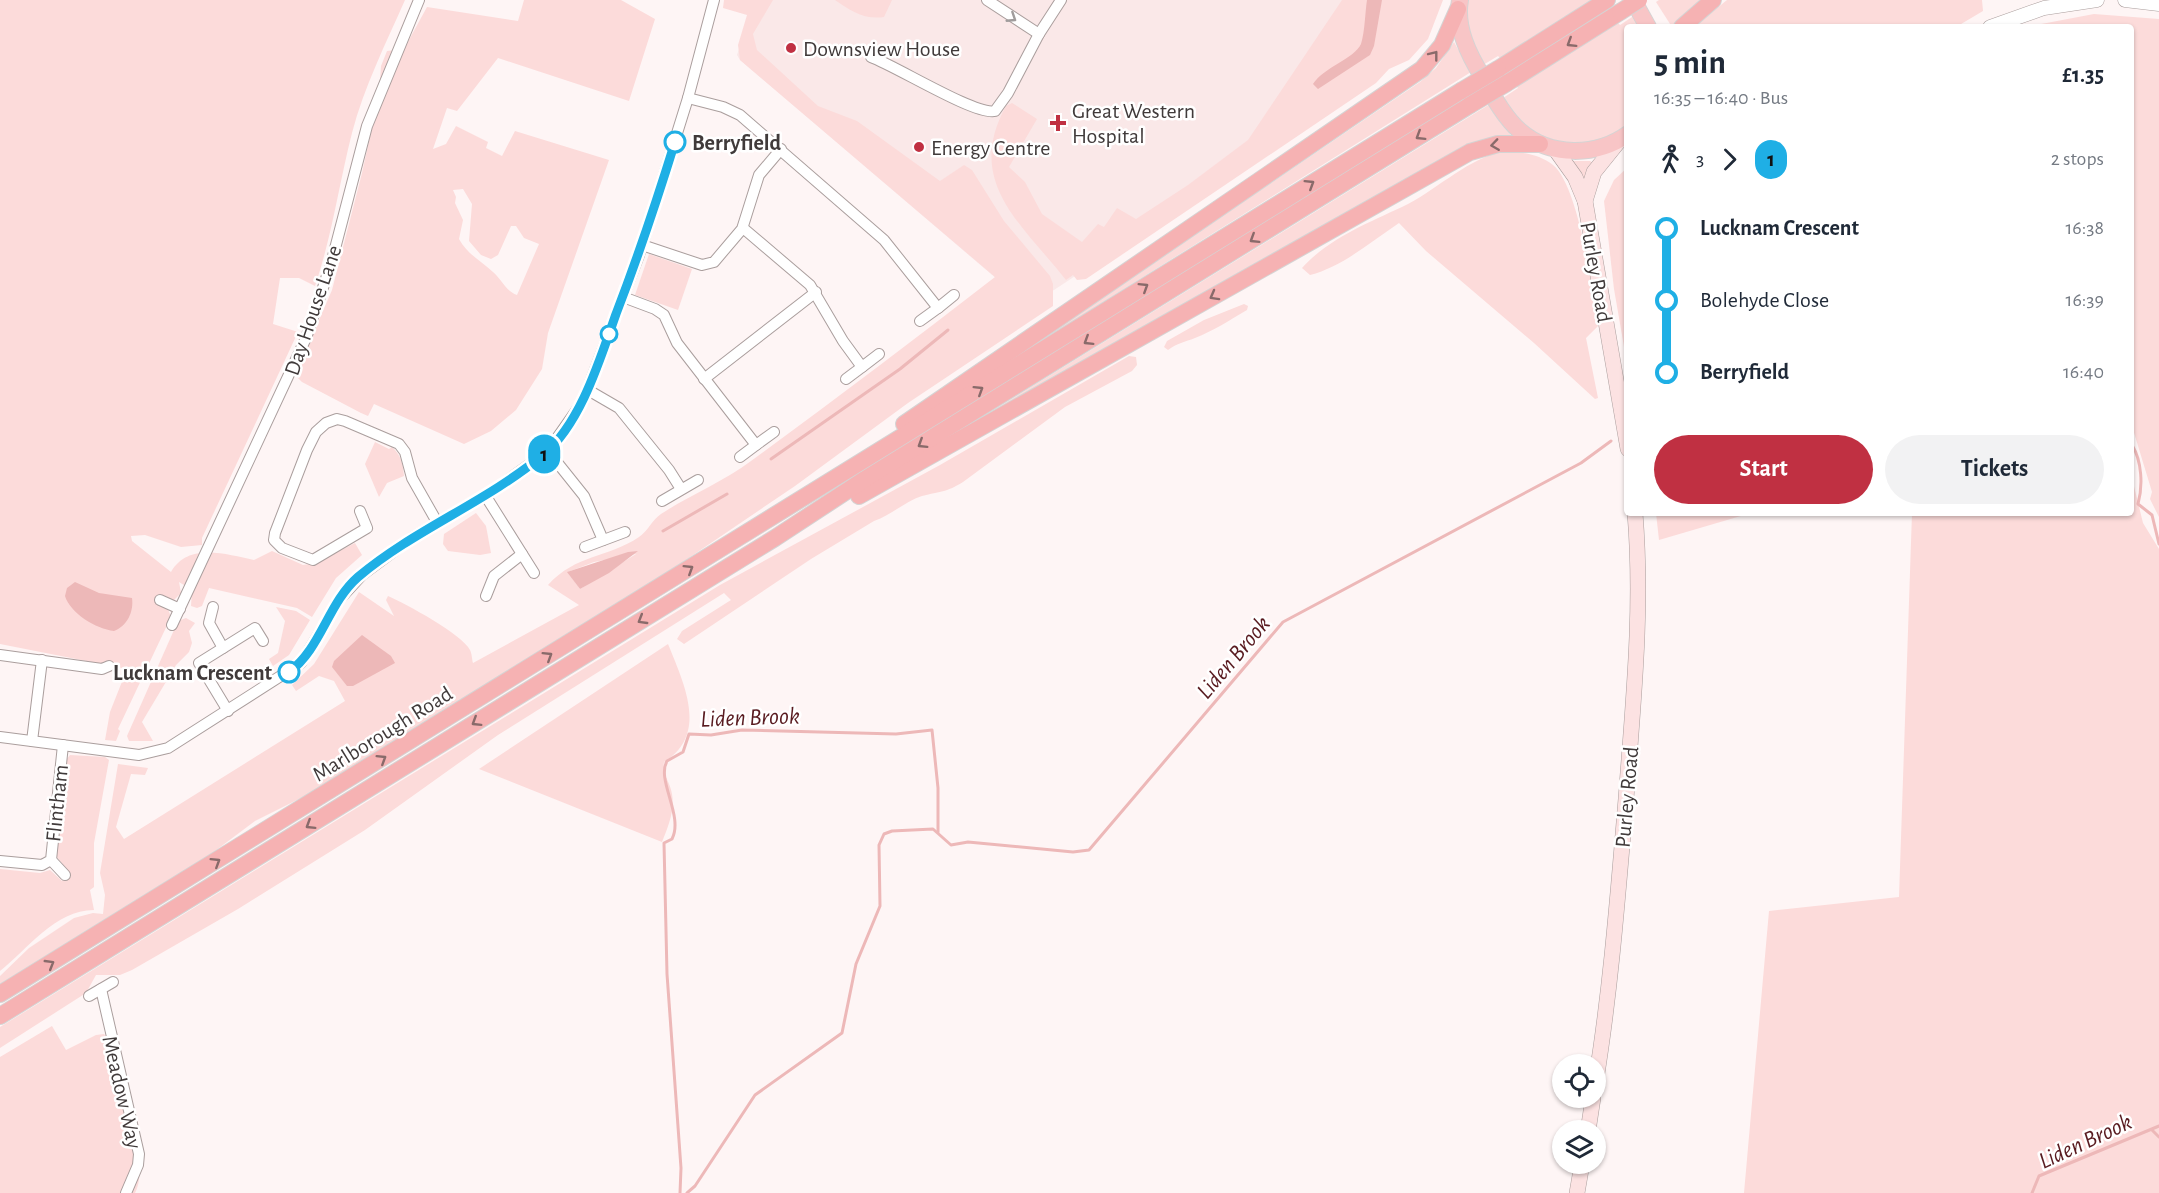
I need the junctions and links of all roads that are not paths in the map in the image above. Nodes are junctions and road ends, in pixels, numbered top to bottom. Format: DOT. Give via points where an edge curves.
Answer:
graph roads {
  1 [pos="419,0"];
  2 [pos="714,0"];
  3 [pos="987,0"];
  4 [pos="1061,0"];
  5 [pos="1607,0"];
  6 [pos="1639,0"];
  7 [pos="1713,0"];
  8 [pos="2097,0"];
  9 [pos="2124,0"];
  10 [pos="1459,4"];
  11 [pos="2159,4"];
  12 [pos="1626,6"];
  13 [pos="1645,24"];
  14 [pos="1685,24"];
  15 [pos="1999,24"];
  16 [pos="1039,34"];
  17 [pos="871,57"];
  18 [pos="1503,76"];
  19 [pos="688,98"];
  20 [pos="1465,98"];
  21 [pos="1624,137"];
  22 [pos="1624,137"];
  23 [pos="1548,146"];
  24 [pos="781,149"];
  25 [pos="1586,201"];
  26 [pos="743,228"];
  27 [pos="642,245"];
  28 [pos="816,292"];
  29 [pos="954,295"];
  30 [pos="622,297"];
  31 [pos="938,308"];
  32 [pos="920,321"];
  33 [pos="879,354"];
  34 [pos="862,367"];
  35 [pos="704,378"];
  36 [pos="846,379"];
  37 [pos="588,390"];
  38 [pos="1624,425"];
  39 [pos="774,432"];
  40 [pos="756,445"];
  41 [pos="548,451"];
  42 [pos="740,457"];
  43 [pos="698,480"];
  44 [pos="681,489"];
  45 [pos="485,495"];
  46 [pos="662,501"];
  47 [pos="786,509"];
  48 [pos="360,511"];
  49 [pos="1635,516"];
  50 [pos="437,522"];
  51 [pos="625,532"];
  52 [pos="776,538"];
  53 [pos="603,540"];
  54 [pos="585,547"];
  55 [pos="522,554"];
  56 [pos="534,573"];
  57 [pos="486,596"];
  58 [pos="160,600"];
  59 [pos="213,607"];
  60 [pos="180,609"];
  61 [pos="172,626"];
  62 [pos="263,641"];
  63 [pos="223,648"];
  64 [pos="0,654"];
  65 [pos="42,660"];
  66 [pos="109,666"];
  67 [pos="228,711"];
  68 [pos="0,737"];
  69 [pos="32,741"];
  70 [pos="63,745"];
  71 [pos="51,860"];
  72 [pos="0,861"];
  73 [pos="65,875"];
  74 [pos="113,982"];
  75 [pos="101,989"];
  76 [pos="0,994"];
  77 [pos="89,996"];
  78 [pos="0,1016"];
  79 [pos="1599,1054"];
  80 [pos="1580,1174"];
  81 [pos="126,1193"];
  82 [pos="1577,1193"];
  1 -- 60 [label="street, Day House Lane" via="367,126 310,328"];
  2 -- 19 [label="street"];
  3 -- 16 [label="street, one-way"];
  4 -- 16 [label="street"];
  5 -- 18 [label="highway"];
  6 -- 12 [label="highway, bridge"];
  7 -- 14 [label="highway"];
  8 -- 15 [label="street" via="2044,8"];
  9 -- 11 [label="street"];
  10 -- 23 [label="main road" via="1462,36 1496,100 1514,126"];
  47 -- 10 [label="highway, one-way" via="1078,302 1422,69 1442,45"];
  12 -- 13 [label="main road"];
  12 -- 18 [label="highway, one-way"];
  16 -- 17 [label="street" via="1002,104 991,112"];
  18 -- 20 [label="highway, bridge"];
  19 -- 24 [label="street" via="733,111"];
  19 -- 27 [label="street"];
  47 -- 20 [label="highway, one-way"];
  20 -- 52 [label="highway, one-way"];
  21 -- 23 [label="main road" via="1604,147 1584,151"];
  22 -- 25 [label="main road, Purley Road" via="1594,172"];
  23 -- 25 [label="main road, Purley Road" via="1572,172"];
  23 -- 52 [label="highway, one-way" via="1492,145 1463,156 843,505"];
  24 -- 26 [label="street" via="759,175"];
  24 -- 31 [label="street" via="884,240"];
  25 -- 38 [label="main road, Purley Road"];
  26 -- 27 [label="street" via="717,260 708,265"];
  26 -- 28 [label="street"];
  27 -- 30 [label="street"];
  28 -- 34 [label="street" via="819,304"];
  28 -- 35 [label="street"];
  29 -- 31 [label="street"];
  30 -- 35 [label="street" via="662,312 677,343"];
  30 -- 37 [label="street"];
  31 -- 32 [label="street"];
  33 -- 34 [label="street"];
  34 -- 36 [label="street"];
  35 -- 40 [label="street"];
  37 -- 41 [label="street"];
  37 -- 44 [label="street" via="619,408"];
  39 -- 40 [label="street"];
  40 -- 42 [label="street"];
  41 -- 45 [label="street"];
  41 -- 53 [label="street" via="584,496"];
  43 -- 44 [label="street"];
  44 -- 46 [label="street"];
  45 -- 50 [label="street"];
  45 -- 55 [label="street"];
  76 -- 47 [label="highway, Marlborough Road, one-way"];
  48 -- 50 [label="street" via="367,528 313,561 282,549 274,540 307,450 319,428 333,420 345,421 399,444 412,478"];
  49 -- 79 [label="main road, Purley Road" via="1639,589 1634,696 1615,926"];
  50 -- 67 [label="street" via="354,581 301,663"];
  51 -- 53 [label="street"];
  52 -- 78 [label="highway, Marlborough Road, one-way"];
  53 -- 54 [label="street"];
  55 -- 56 [label="street"];
  55 -- 57 [label="street" via="494,576"];
  58 -- 60 [label="street"];
  59 -- 63 [label="street" via="209,623"];
  60 -- 61 [label="street, Day House Lane"];
  62 -- 63 [label="street" via="255,628"];
  63 -- 67 [label="street" via="199,663"];
  64 -- 65 [label="street"];
  65 -- 66 [label="street" via="102,669"];
  65 -- 69 [label="street"];
  67 -- 70 [label="street" via="168,748 149,755"];
  68 -- 69 [label="street"];
  69 -- 70 [label="street"];
  70 -- 71 [label="street, Flintham"];
  71 -- 72 [label="street, Flintham" via="42,865"];
  71 -- 73 [label="street, Flintham"];
  74 -- 75 [label="street"];
  75 -- 77 [label="street"];
  75 -- 81 [label="street, Meadow Way" via="139,1154"];
  80 -- 82 [label="main road"];
}
